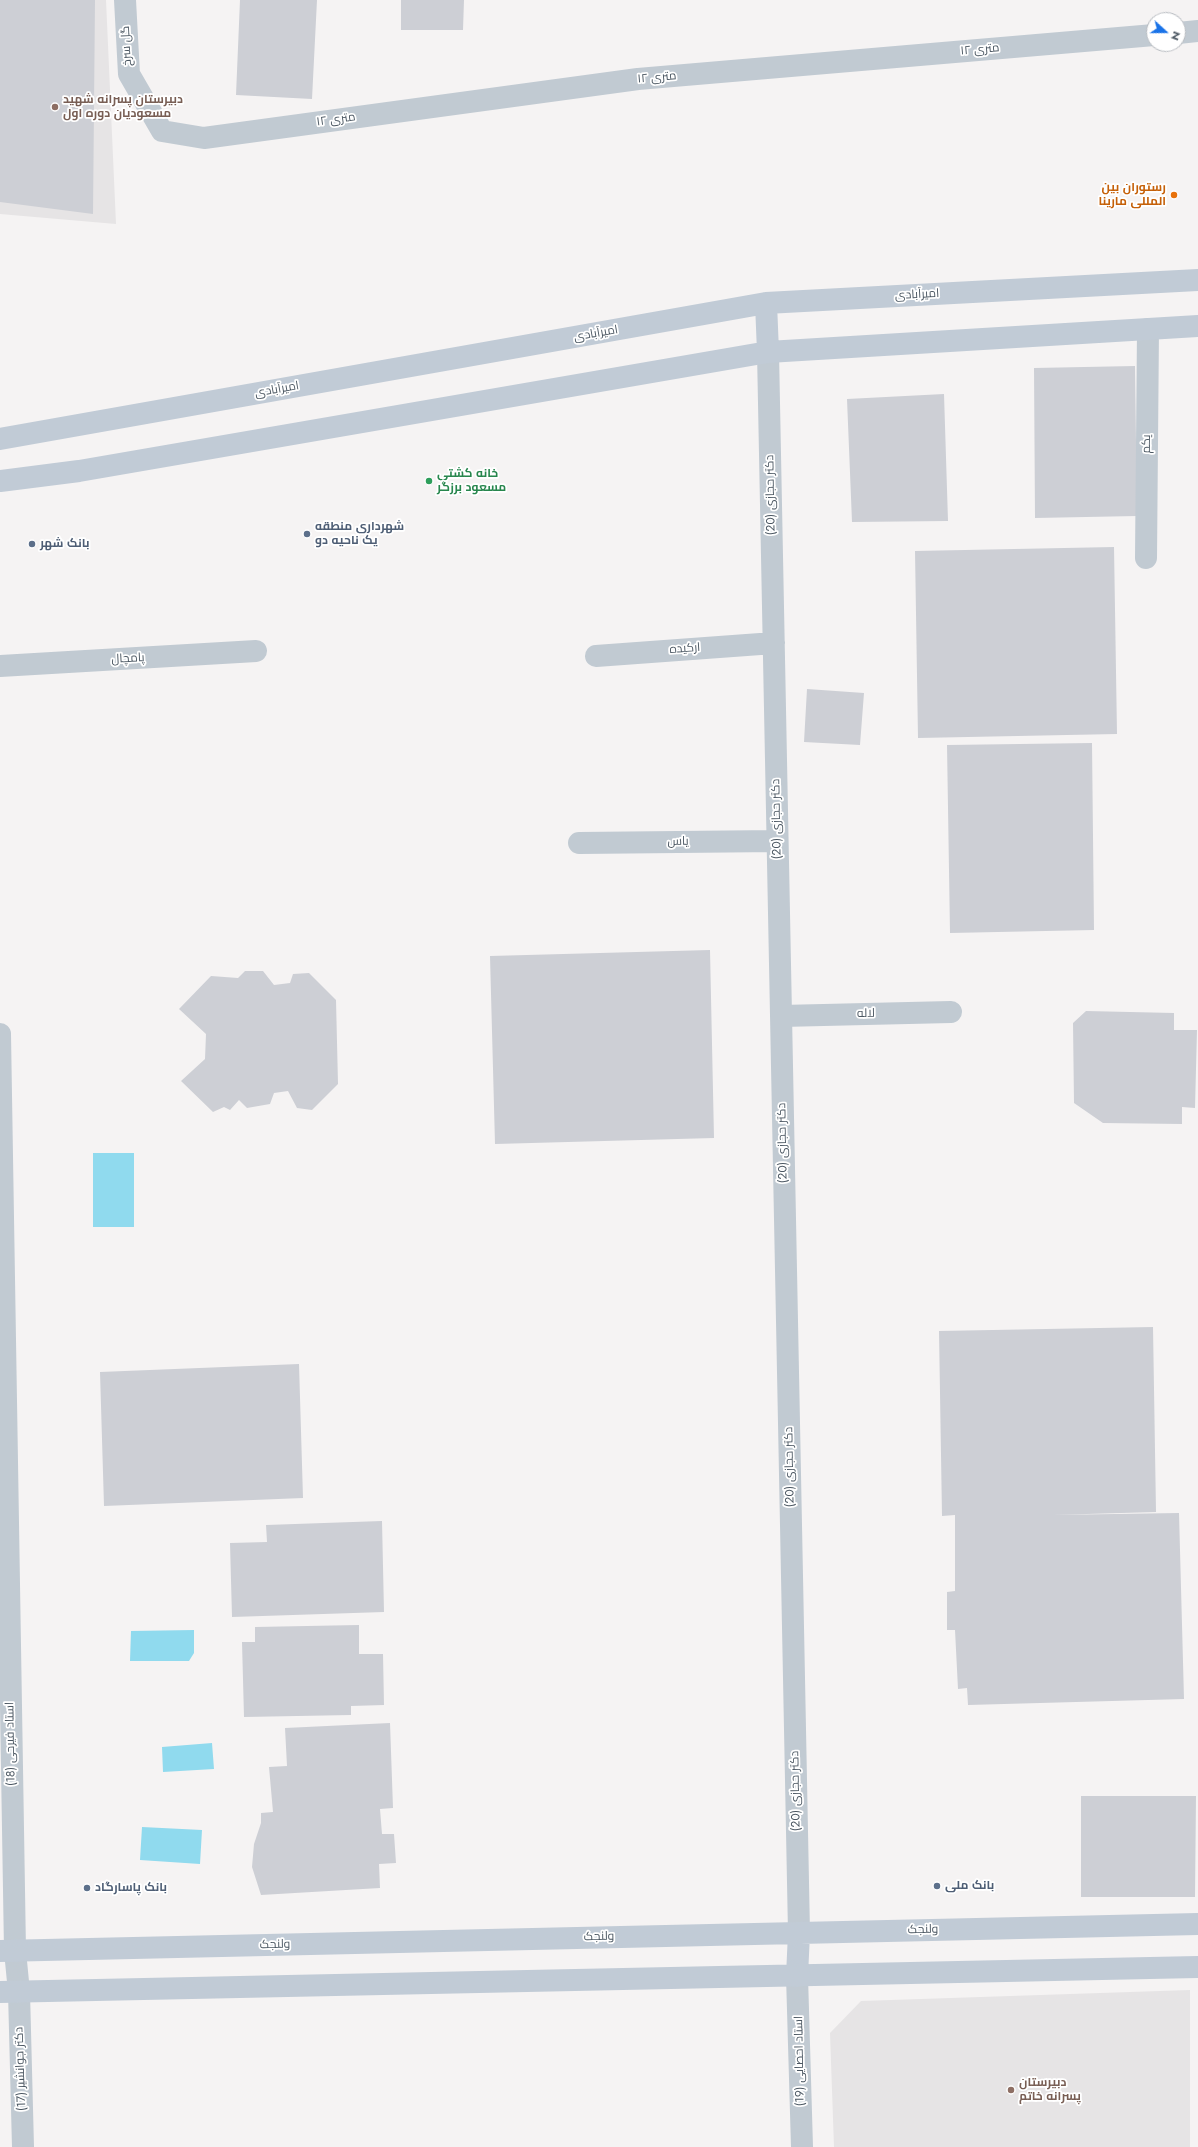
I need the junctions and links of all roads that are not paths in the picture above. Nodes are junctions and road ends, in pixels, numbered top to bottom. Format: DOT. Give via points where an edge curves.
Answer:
graph roads {
  1 [pos="125,0"];
  2 [pos="1198,31"];
  3 [pos="1186,32"];
  4 [pos="1146,36"];
  5 [pos="162,131"];
  6 [pos="1198,280"];
  7 [pos="766,303"];
  8 [pos="1198,326"];
  9 [pos="1148,329"];
  10 [pos="768,352"];
  11 [pos="0,439"];
  12 [pos="0,481"];
  13 [pos="1146,558"];
  14 [pos="774,643"];
  15 [pos="256,651"];
  16 [pos="596,656"];
  17 [pos="0,666"];
  18 [pos="777,841"];
  19 [pos="579,843"];
  20 [pos="951,1012"];
  21 [pos="781,1016"];
  22 [pos="0,1034"];
  23 [pos="2,1250"];
  24 [pos="1198,1924"];
  25 [pos="799,1933"];
  26 [pos="7,1951"];
  27 [pos="1198,1967"];
  28 [pos="797,1976"];
  29 [pos="9,1992"];
  30 [pos="23,2147"];
  31 [pos="802,2147"];
  1 -- 5 [label="street, گل سرخ" via="129,74"];
  2 -- 3 [label="street"];
  4 -- 5 [label="street, ۱۲ متری" via="638,79 204,138"];
  6 -- 7 [label="street, امیرآبادی"];
  7 -- 10 [label="street"];
  7 -- 11 [label="street, امیرآبادی"];
  8 -- 9 [label="street"];
  9 -- 10 [label="street"];
  9 -- 13 [label="street, یکم"];
  10 -- 12 [label="street" via="87,470"];
  10 -- 14 [label="street, دکتر حجازی (20)"];
  14 -- 16 [label="street, ارکیده"];
  14 -- 18 [label="street, دکتر حجازی (20)"];
  15 -- 17 [label="street, پامچال"];
  18 -- 19 [label="street, یاس"];
  18 -- 21 [label="street, دکتر حجازی (20)"];
  20 -- 21 [label="street, لاله"];
  21 -- 25 [label="street, دکتر حجازی (20)"];
  22 -- 23 [label="street, استاد فیرحی (18)"];
  23 -- 26 [label="street, استاد فیرحی (18)"];
  24 -- 25 [label="street, ولنجک"];
  25 -- 26 [label="street, ولنجک"];
  25 -- 28 [label="street"];
  26 -- 29 [label="street, استاد فیرحی (18)"];
  27 -- 28 [label="street"];
  28 -- 29 [label="street"];
  28 -- 31 [label="street, استاد احصایی (19)"];
  29 -- 30 [label="street, دکتر جوانشیر (17)"];
}
